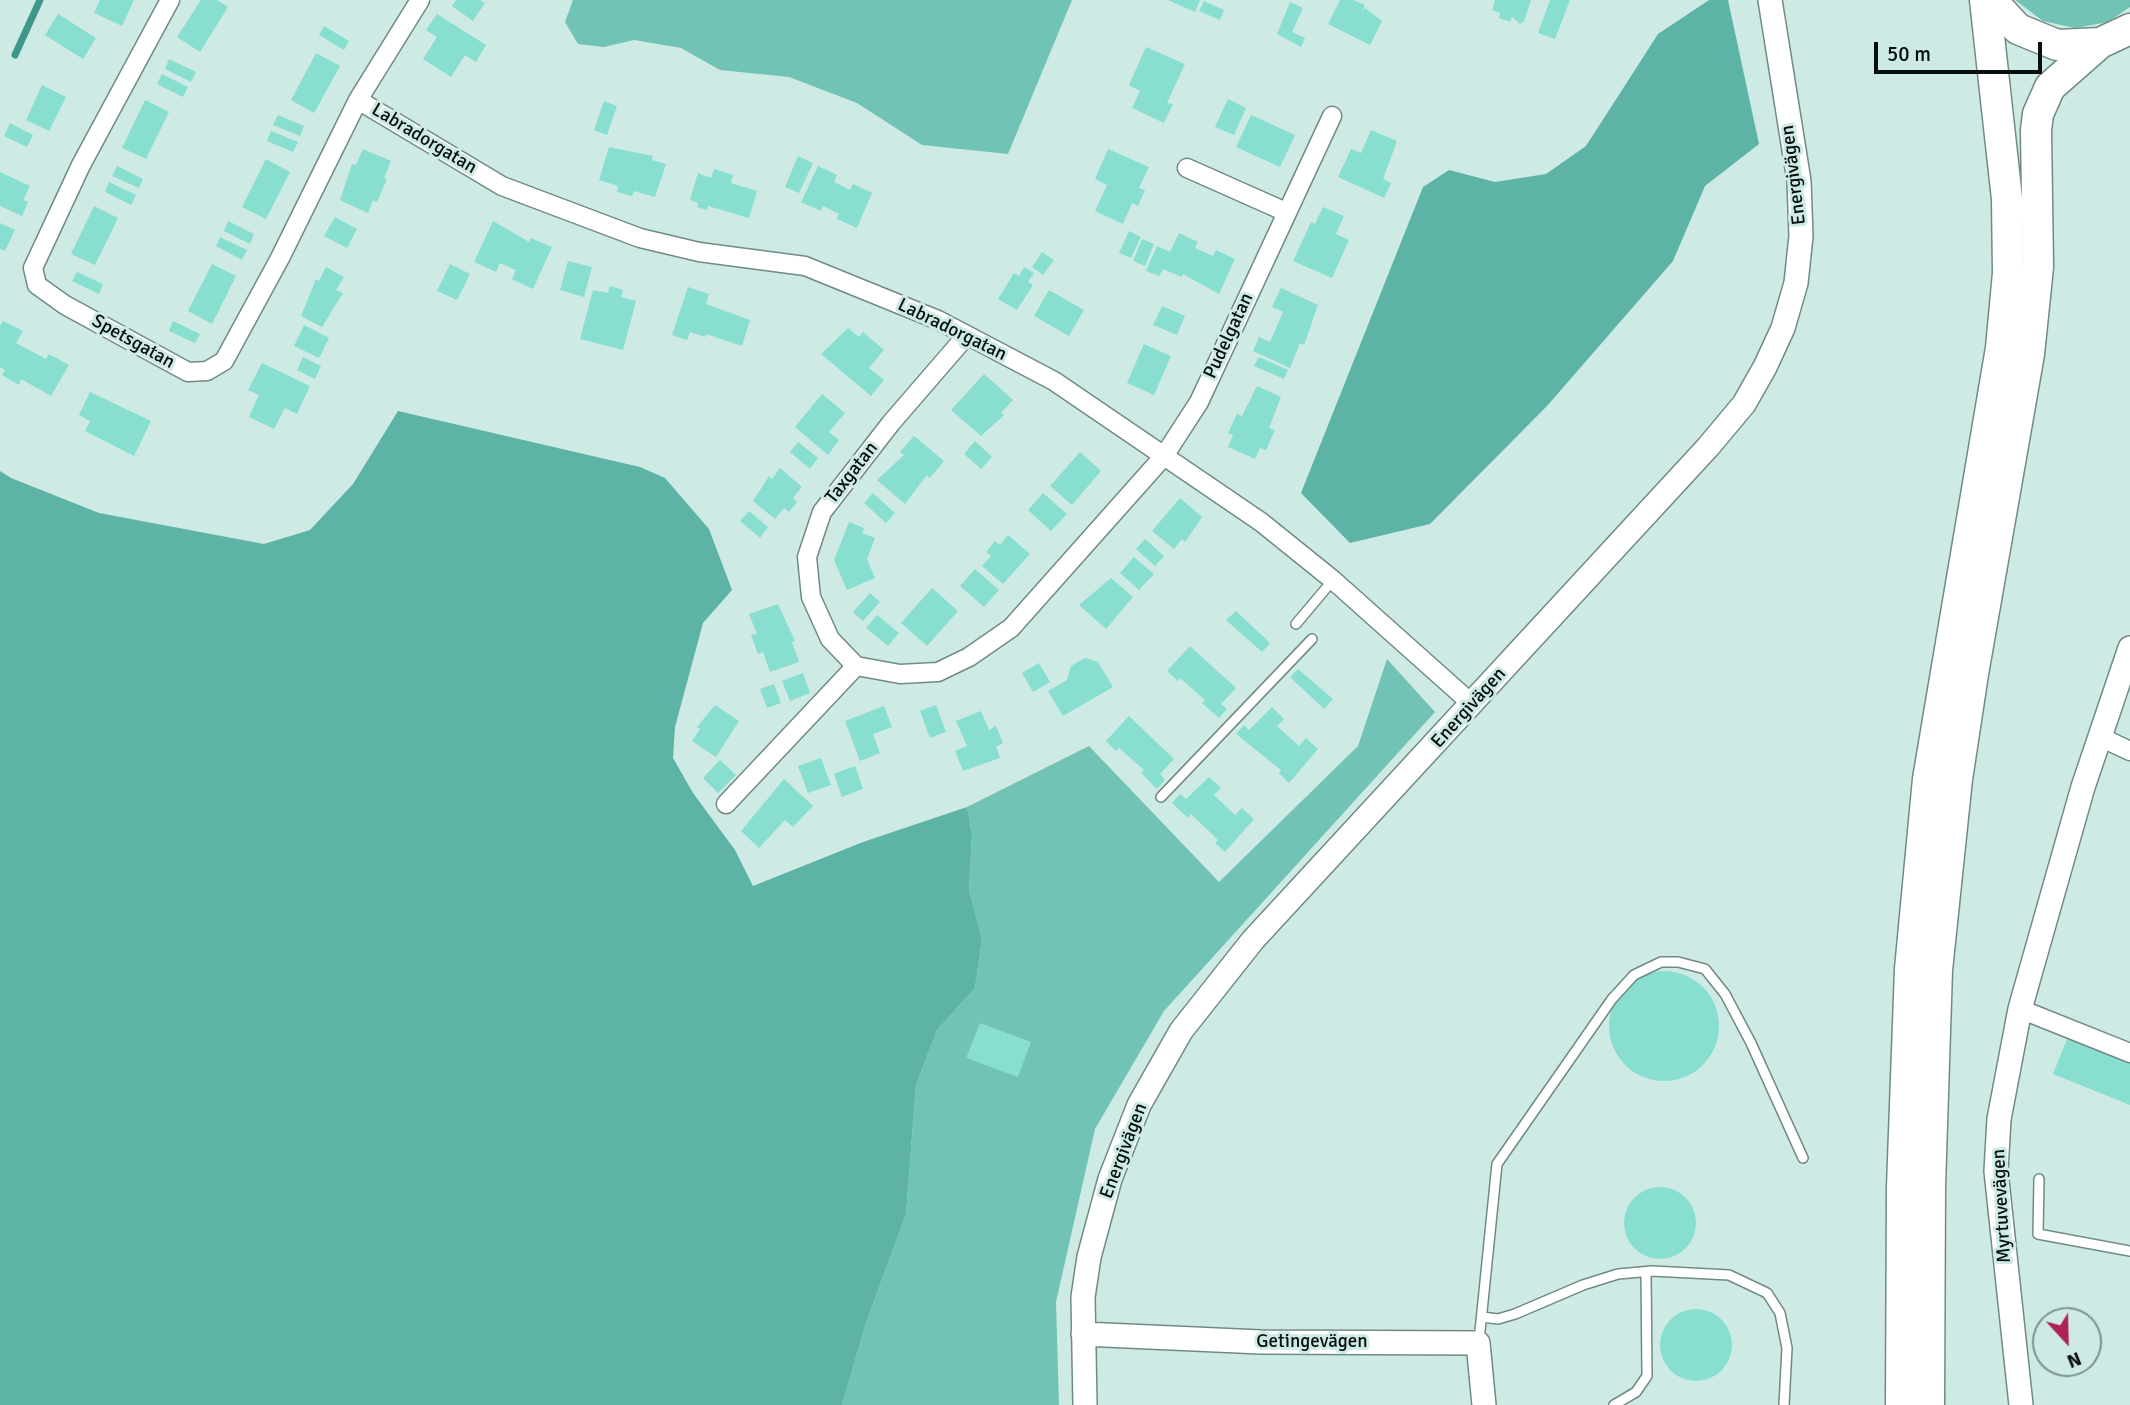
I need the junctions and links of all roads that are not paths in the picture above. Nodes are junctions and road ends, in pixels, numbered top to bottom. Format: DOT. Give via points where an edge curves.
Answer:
graph roads {
  1 [pos="170,0"];
  2 [pos="420,0"];
  3 [pos="1770,0"];
  4 [pos="1984,0"];
  5 [pos="1991,0"];
  6 [pos="2117,41"];
  7 [pos="358,100"];
  8 [pos="1332,116"];
  9 [pos="1187,167"];
  10 [pos="1286,212"];
  11 [pos="967,335"];
  12 [pos="1164,456"];
  13 [pos="1333,580"];
  14 [pos="1296,624"];
  15 [pos="1312,639"];
  16 [pos="2130,648"];
  17 [pos="856,666"];
  18 [pos="1472,705"];
  19 [pos="2100,737"];
  20 [pos="2130,751"];
  21 [pos="1161,797"];
  22 [pos="726,804"];
  23 [pos="2020,1009"];
  24 [pos="2130,1053"];
  25 [pos="1803,1158"];
  26 [pos="2039,1179"];
  27 [pos="2130,1251"];
  28 [pos="1646,1272"];
  29 [pos="1482,1317"];
  30 [pos="1083,1334"];
  31 [pos="1478,1343"];
  32 [pos="1085,1405"];
  33 [pos="1484,1405"];
  34 [pos="1614,1405"];
  35 [pos="1784,1405"];
  36 [pos="1901,1405"];
  37 [pos="1929,1405"];
  38 [pos="2021,1405"];
  1 -- 7 [label="street, Spetsgatan" via="81,165 33,268 37,285 65,305 188,372 207,372 224,361"];
  2 -- 7 [label="street, Spetsgatan"];
  3 -- 18 [label="street, Energivägen" via="1799,181 1801,236 1796,283 1783,328 1744,404"];
  4 -- 36 [label="highway" via="2007,199 2008,273 2001,348 1930,765 1911,956 1902,1187"];
  5 -- 6 [label="highway" via="2018,29 2043,41 2071,46"];
  6 -- 37 [label="highway" via="2050,87 2036,130 2038,267 2029,354 1957,779 1937,970"];
  7 -- 11 [label="street, Labradorgatan" via="514,190 640,238 699,252 806,266"];
  8 -- 10 [label="street, Pudelgatan"];
  9 -- 10 [label="street"];
  10 -- 12 [label="street, Pudelgatan" via="1199,402"];
  11 -- 12 [label="street, Labradorgatan" via="1054,381"];
  11 -- 17 [label="street, Taxgatan" via="822,512 810,546 811,597 830,639"];
  12 -- 13 [label="street, Labradorgatan" via="1261,522"];
  12 -- 17 [label="street" via="1011,628 969,657 938,672 900,674"];
  13 -- 14 [label="lane"];
  13 -- 18 [label="street, Labradorgatan"];
  15 -- 21 [label="lane"];
  16 -- 19 [label="street, Myrtuvevägen"];
  17 -- 22 [label="street"];
  18 -- 30 [label="street, Energivägen" via="1253,940 1181,1031 1139,1105 1110,1179 1089,1257"];
  19 -- 20 [label="street"];
  19 -- 23 [label="street, Myrtuvevägen"];
  23 -- 24 [label="street"];
  23 -- 38 [label="street, Myrtuvevägen" via="1999,1119 1996,1171"];
  25 -- 29 [label="lane" via="1751,1043 1725,994 1705,969 1661,962 1634,975 1612,999 1497,1164"];
  26 -- 27 [label="lane, Myrtuvevägen" via="2038,1234"];
  28 -- 29 [label="lane" via="1618,1274 1583,1285 1498,1319"];
  28 -- 34 [label="lane" via="1647,1376 1636,1392"];
  28 -- 35 [label="lane" via="1729,1275 1767,1293 1780,1313 1787,1348"];
  29 -- 31 [label="lane"];
  30 -- 31 [label="street, Getingevägen" via="1261,1342"];
  30 -- 32 [label="street, Energivägen"];
  31 -- 33 [label="street"];
}
